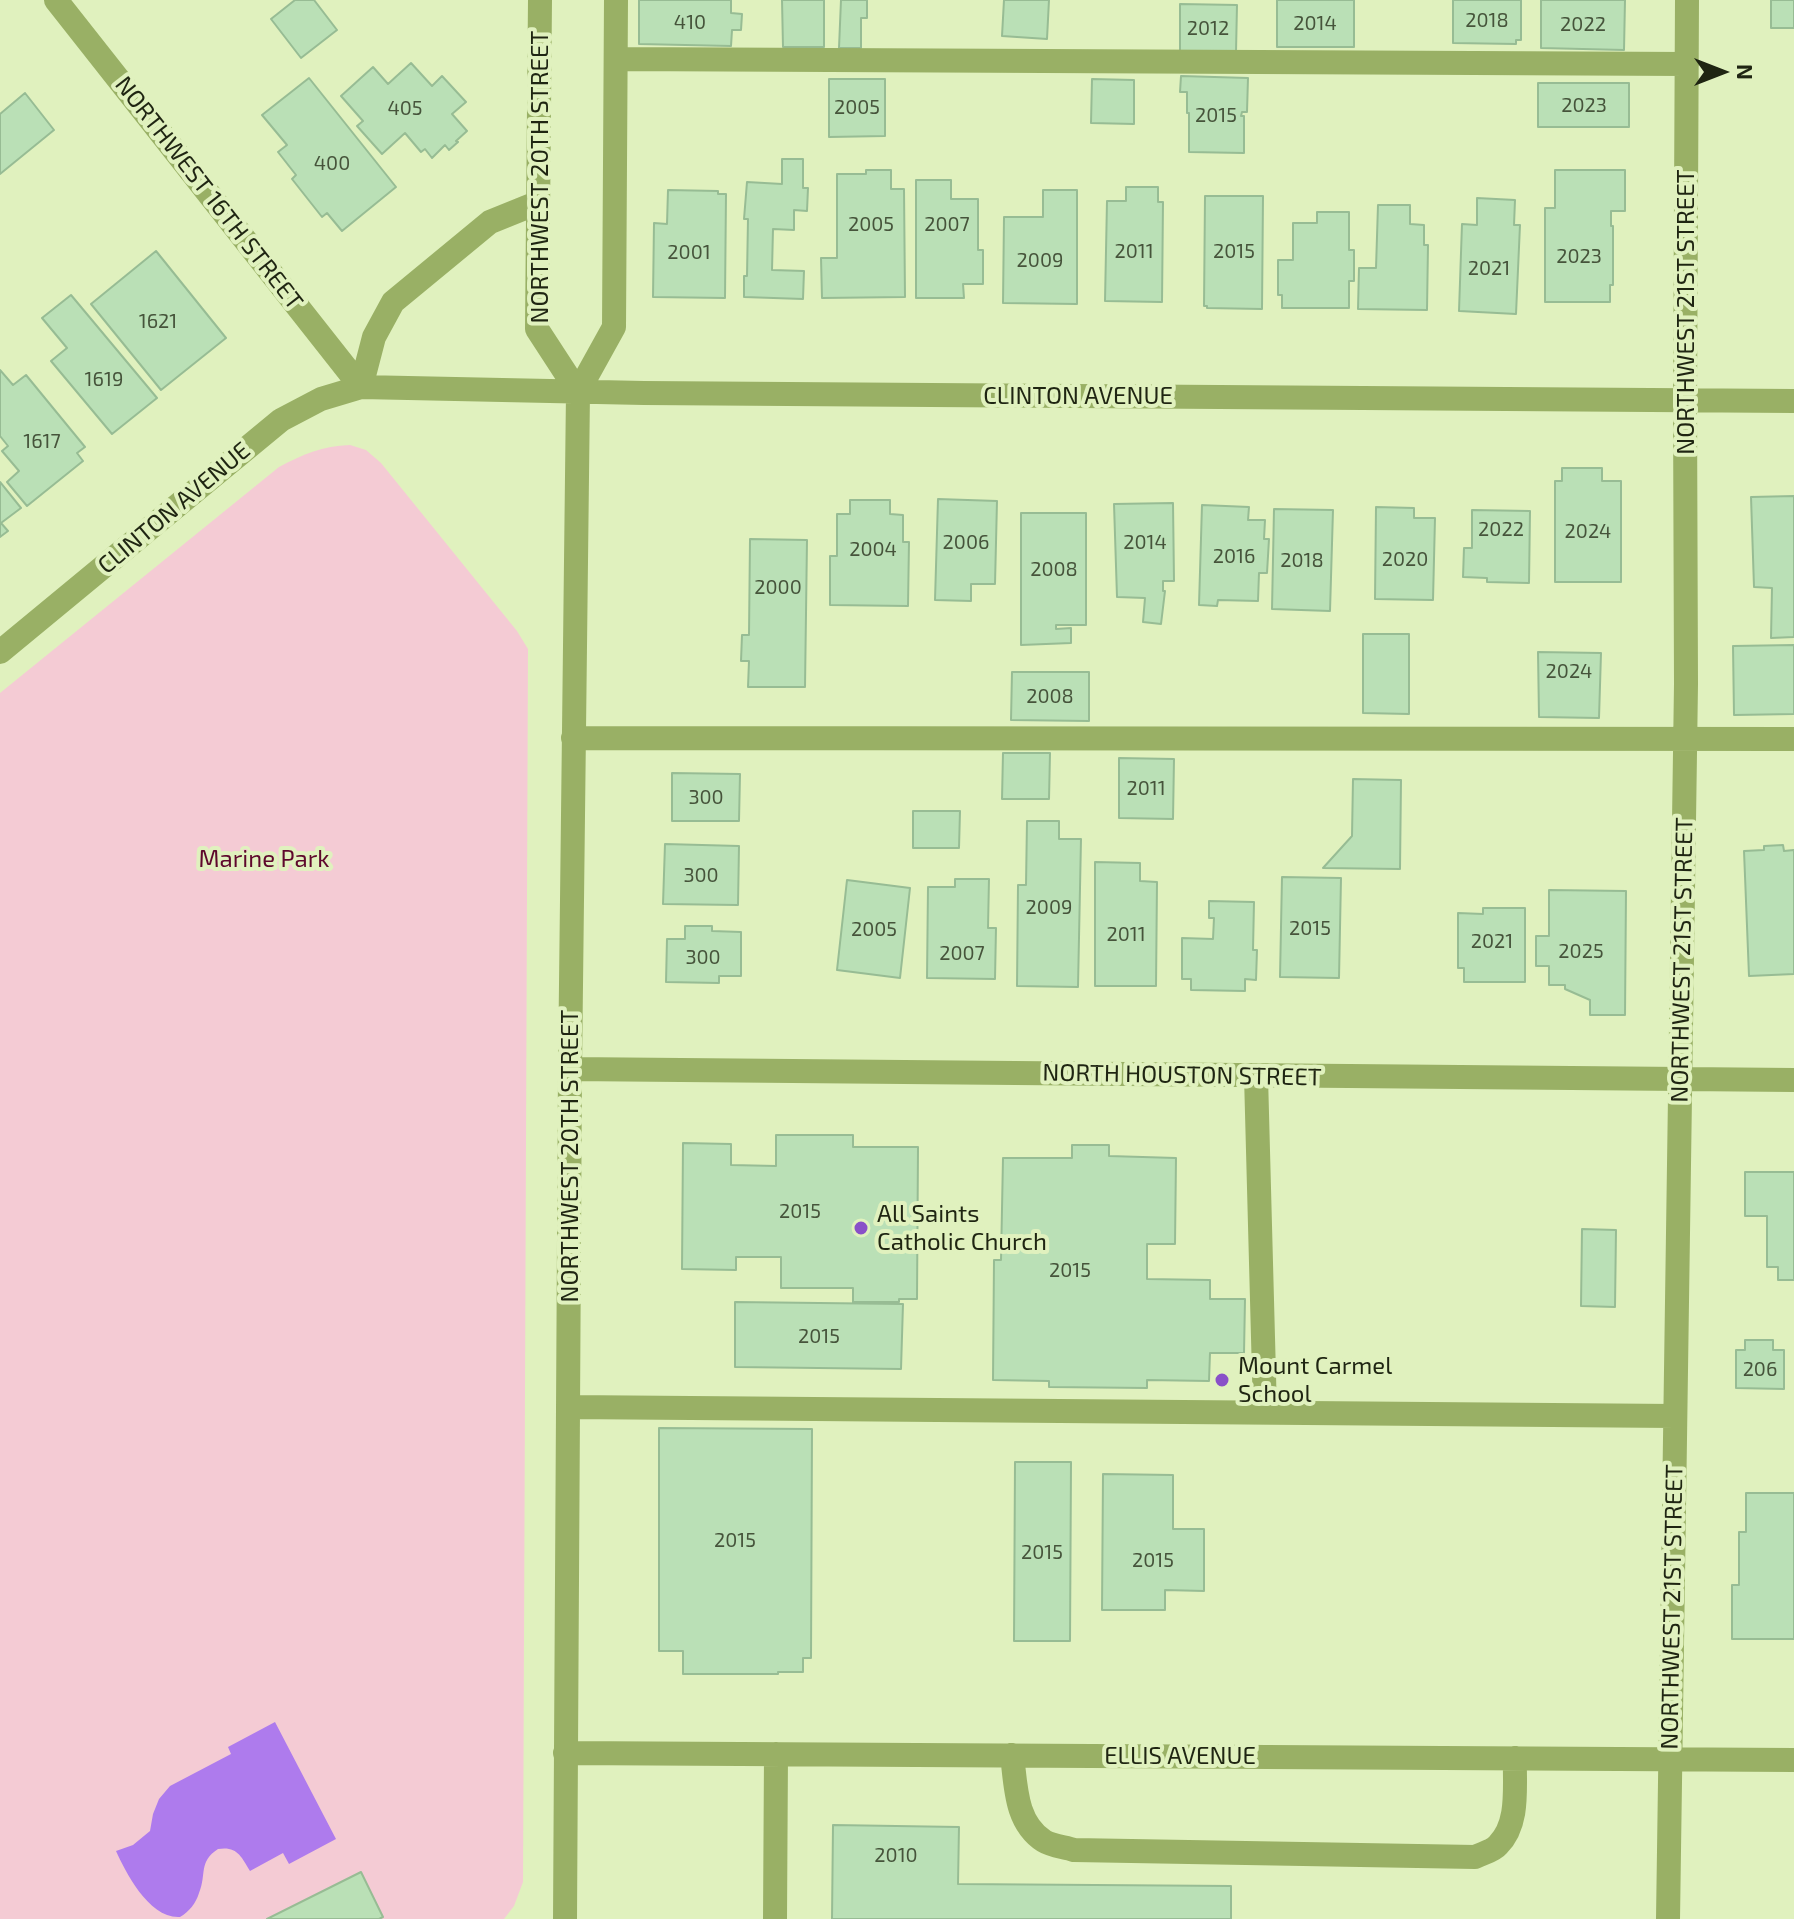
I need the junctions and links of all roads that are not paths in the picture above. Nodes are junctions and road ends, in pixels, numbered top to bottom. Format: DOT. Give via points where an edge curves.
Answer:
graph roads {
  1 [pos="56,0"];
  2 [pos="540,0"];
  3 [pos="616,0"];
  4 [pos="1687,0"];
  5 [pos="616,59"];
  6 [pos="1687,64"];
  7 [pos="537,203"];
  8 [pos="361,387"];
  9 [pos="578,392"];
  10 [pos="1685,401"];
  11 [pos="1794,401"];
  12 [pos="0,652"];
  13 [pos="573,738"];
  14 [pos="1685,738"];
  15 [pos="1794,739"];
  16 [pos="570,1069"];
  17 [pos="1256,1076"];
  18 [pos="1680,1080"];
  19 [pos="1794,1080"];
  20 [pos="568,1407"];
  21 [pos="1265,1412"];
  22 [pos="1675,1416"];
  23 [pos="565,1753"];
  24 [pos="776,1754"];
  25 [pos="1012,1755"];
  26 [pos="1515,1758"];
  27 [pos="1670,1759"];
  28 [pos="1794,1760"];
  29 [pos="565,1919"];
  30 [pos="775,1919"];
  31 [pos="1668,1919"];
  1 -- 8 [label="street, NORTHWEST 16TH STREET"];
  2 -- 7 [label="street, NORTHWEST 20TH STREET"];
  3 -- 5 [label="street, NORTHWEST 20TH STREET"];
  4 -- 6 [label="street, NORTHWEST 21ST STREET"];
  5 -- 6 [label="street"];
  5 -- 9 [label="street, NORTHWEST 20TH STREET" via="614,327"];
  6 -- 10 [label="street, NORTHWEST 21ST STREET"];
  7 -- 8 [label="street" via="490,222 393,302 374,337"];
  7 -- 9 [label="street, NORTHWEST 20TH STREET" via="537,329"];
  8 -- 9 [label="street, CLINTON AVENUE"];
  8 -- 12 [label="street, CLINTON AVENUE" via="321,399 281,420"];
  9 -- 10 [label="street, CLINTON AVENUE"];
  9 -- 13 [label="street, NORTHWEST 20TH STREET"];
  10 -- 11 [label="street, CLINTON AVENUE"];
  10 -- 14 [label="street, NORTHWEST 21ST STREET"];
  13 -- 14 [label="street"];
  13 -- 16 [label="street, NORTHWEST 20TH STREET"];
  14 -- 15 [label="street"];
  14 -- 18 [label="street, NORTHWEST 21ST STREET"];
  16 -- 17 [label="street, NORTH HOUSTON STREET"];
  16 -- 20 [label="street, NORTHWEST 20TH STREET"];
  17 -- 18 [label="street, NORTH HOUSTON STREET"];
  17 -- 21 [label="street"];
  18 -- 19 [label="street, NORTH HOUSTON STREET"];
  18 -- 22 [label="street, NORTHWEST 21ST STREET"];
  20 -- 21 [label="street"];
  20 -- 23 [label="street, NORTHWEST 20TH STREET"];
  21 -- 22 [label="street"];
  22 -- 27 [label="street, NORTHWEST 21ST STREET"];
  23 -- 24 [label="street, ELLIS AVENUE"];
  23 -- 29 [label="street, NORTHWEST 20TH STREET"];
  24 -- 25 [label="street, ELLIS AVENUE"];
  24 -- 30 [label="street"];
  25 -- 26 [label="street, ELLIS AVENUE"];
  25 -- 26 [label="street" via="1019,1810 1029,1826 1045,1841 1074,1850 1475,1857 1496,1847 1510,1830"];
  26 -- 27 [label="street, ELLIS AVENUE"];
  27 -- 28 [label="street, ELLIS AVENUE"];
  27 -- 31 [label="street, NORTHWEST 21ST STREET"];
}
